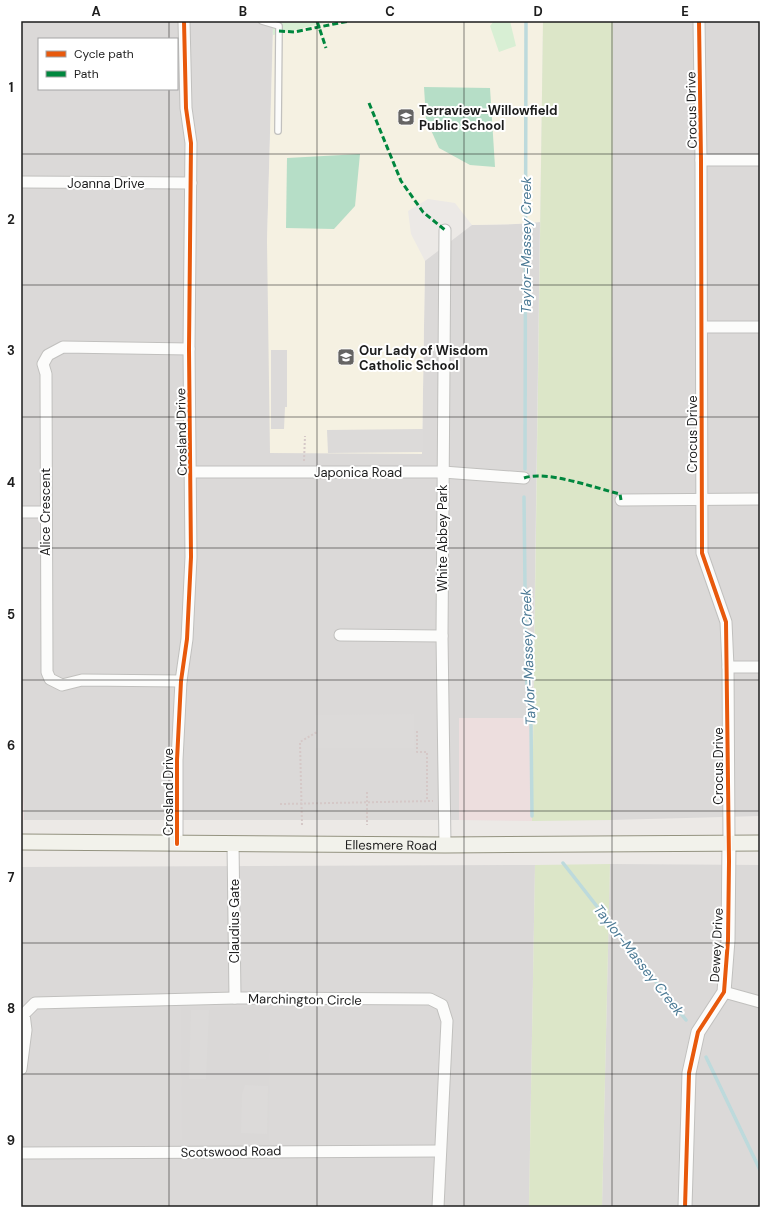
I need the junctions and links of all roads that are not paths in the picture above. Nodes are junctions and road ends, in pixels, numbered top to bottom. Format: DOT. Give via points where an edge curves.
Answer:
graph roads {
  1 [pos="184,21"];
  2 [pos="262,21"];
  3 [pos="699,21"];
  4 [pos="278,131"];
  5 [pos="701,160"];
  6 [pos="760,160"];
  7 [pos="21,182"];
  8 [pos="191,183"];
  9 [pos="445,230"];
  10 [pos="702,327"];
  11 [pos="760,327"];
  12 [pos="190,349"];
  13 [pos="191,472"];
  14 [pos="443,472"];
  15 [pos="524,478"];
  16 [pos="760,499"];
  17 [pos="621,500"];
  18 [pos="701,500"];
  19 [pos="21,512"];
  20 [pos="45,512"];
  21 [pos="340,635"];
  22 [pos="442,636"];
  23 [pos="728,667"];
  24 [pos="760,667"];
  25 [pos="181,681"];
  26 [pos="21,842"];
  27 [pos="729,842"];
  28 [pos="233,843"];
  29 [pos="760,843"];
  30 [pos="178,844"];
  31 [pos="445,845"];
  32 [pos="724,992"];
  33 [pos="235,998"];
  34 [pos="760,1002"];
  35 [pos="21,1069"];
  36 [pos="440,1151"];
  37 [pos="21,1152"];
  38 [pos="438,1207"];
  39 [pos="685,1207"];
  1 -- 8 [label="street, Crosland Drive"];
  2 -- 4 [label="lane" via="279,26"];
  3 -- 5 [label="street, Crocus Drive"];
  5 -- 6 [label="street"];
  5 -- 10 [label="street, Crocus Drive"];
  7 -- 8 [label="street, Joanna Drive"];
  8 -- 12 [label="street, Crosland Drive"];
  9 -- 14 [label="street, White Abbey Park"];
  10 -- 11 [label="street"];
  10 -- 18 [label="street, Crocus Drive"];
  12 -- 13 [label="street, Crosland Drive"];
  12 -- 20 [label="street, Alice Crescent" via="63,348 48,355 43,364 46,374"];
  13 -- 14 [label="street, Japonica Road"];
  13 -- 25 [label="street, Crosland Drive" via="190,586 187,640"];
  14 -- 15 [label="street, Japonica Road"];
  14 -- 22 [label="street, White Abbey Park"];
  16 -- 18 [label="street"];
  17 -- 18 [label="street"];
  18 -- 23 [label="street, Crocus Drive" via="702,553 724,615"];
  19 -- 20 [label="street"];
  20 -- 25 [label="street, Alice Crescent" via="45,665 50,679 62,685 82,680"];
  21 -- 22 [label="street"];
  22 -- 31 [label="street, White Abbey Park"];
  23 -- 24 [label="street"];
  23 -- 27 [label="street, Crocus Drive"];
  25 -- 30 [label="street, Crosland Drive" via="177,760"];
  26 -- 30 [label="main road, Ellesmere Road"];
  27 -- 29 [label="main road, Ellesmere Road"];
  27 -- 31 [label="main road, Ellesmere Road"];
  27 -- 32 [label="street, Dewey Drive" via="728,940"];
  28 -- 30 [label="main road, Ellesmere Road"];
  28 -- 31 [label="main road, Ellesmere Road"];
  28 -- 33 [label="street, Claudius Gate"];
  32 -- 34 [label="street"];
  32 -- 39 [label="street, Dewey Drive" via="698,1032 689,1073"];
  33 -- 35 [label="street, Marchington Circle" via="35,1003 24,1014 26,1030"];
  33 -- 36 [label="street, Marchington Circle" via="430,999 442,1005 447,1021 447,1032"];
  36 -- 37 [label="street, Scotswood Road"];
  36 -- 38 [label="street, Marchington Circle"];
}
